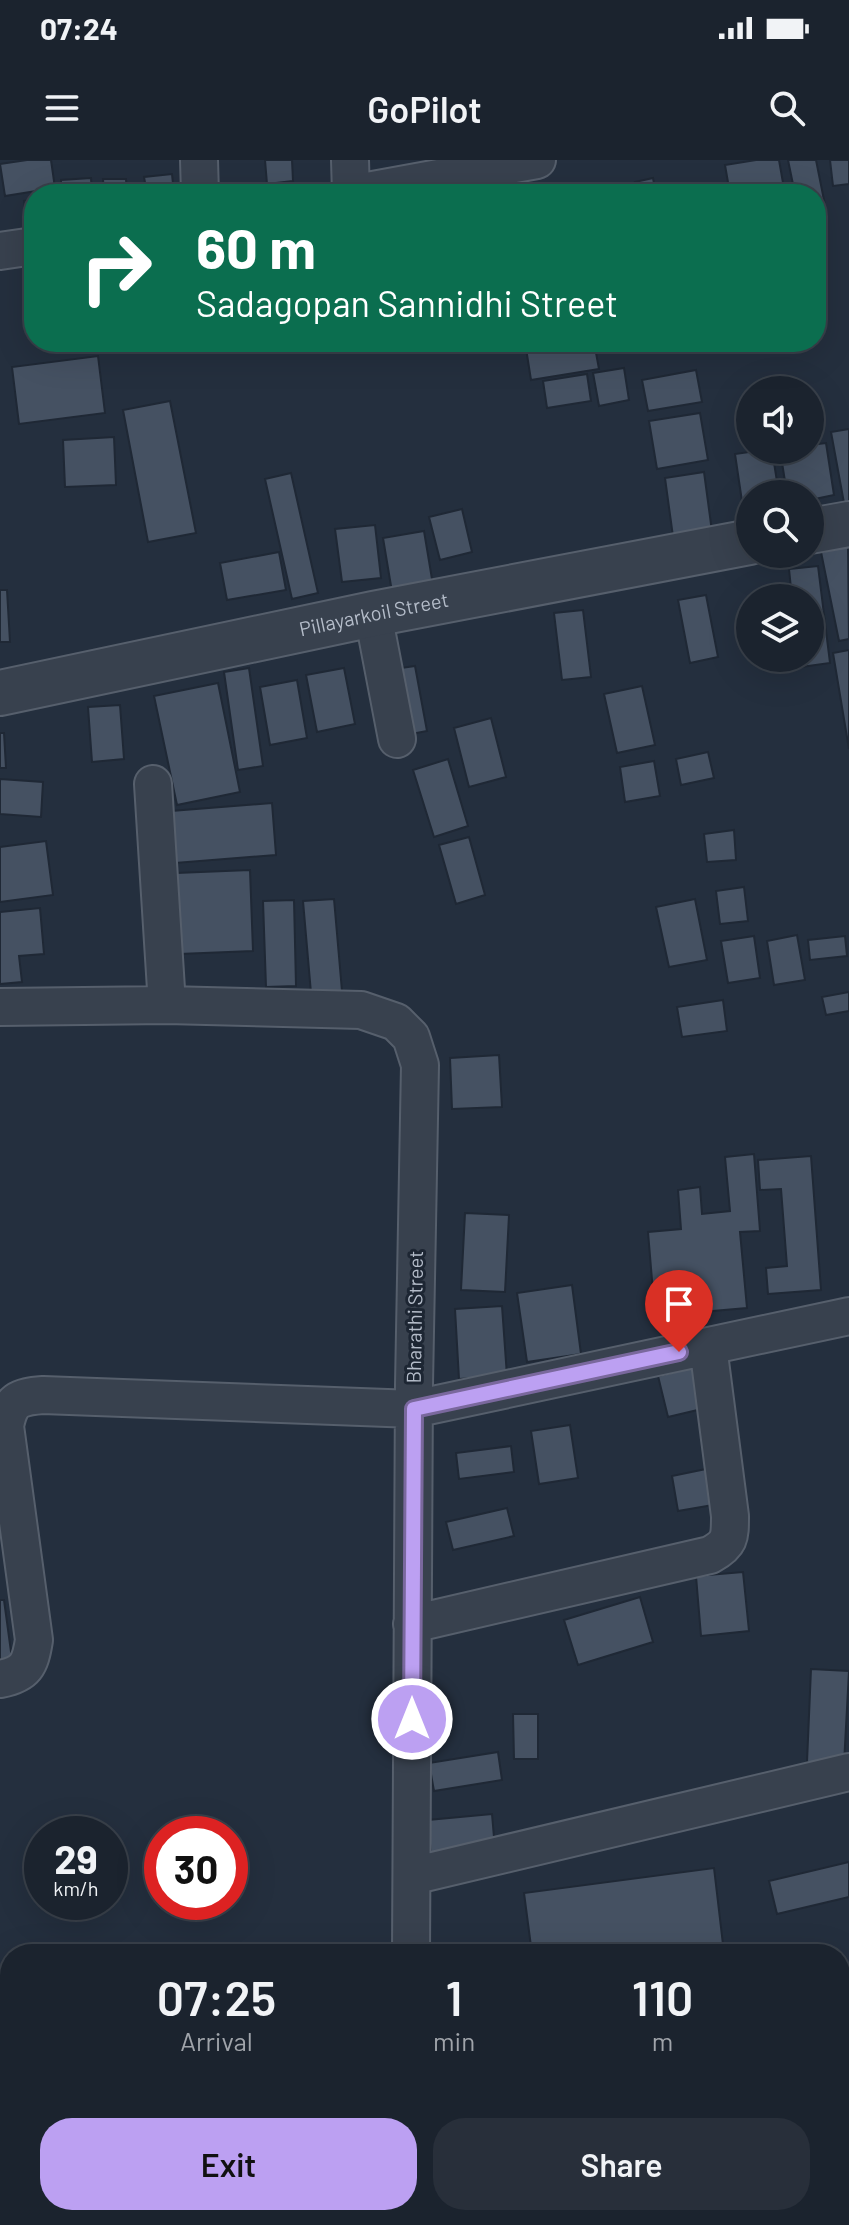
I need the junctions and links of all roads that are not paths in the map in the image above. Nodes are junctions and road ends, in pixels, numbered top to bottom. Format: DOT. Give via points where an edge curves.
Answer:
graph roads {
  1 [pos="199,160"];
  2 [pos="350,160"];
  3 [pos="537,160"];
  4 [pos="200,184"];
  5 [pos="351,184"];
  6 [pos="406,184"];
  7 [pos="24,247"];
  8 [pos="0,251"];
  9 [pos="849,524"];
  10 [pos="824,528"];
  11 [pos="736,545"];
  12 [pos="373,614"];
  13 [pos="0,693"];
  14 [pos="397,739"];
  15 [pos="153,784"];
  16 [pos="167,1005"];
  17 [pos="0,1007"];
  18 [pos="849,1316"];
  19 [pos="708,1346"];
  20 [pos="414,1409"];
  21 [pos="6,1482"];
  22 [pos="412,1624"];
  23 [pos="0,1679"];
  24 [pos="849,1772"];
  25 [pos="412,1876"];
  26 [pos="411,1944"];
  1 -- 4 [label="street"];
  2 -- 5 [label="street"];
  3 -- 6 [label="street"];
  7 -- 8 [label="street"];
  9 -- 10 [label="street"];
  11 -- 12 [label="street, Pillayarkoil Street"];
  12 -- 13 [label="street, Pillayarkoil Street"];
  12 -- 14 [label="street"];
  15 -- 16 [label="street"];
  16 -- 17 [label="street"];
  16 -- 20 [label="street, Bharathi Street" via="361,1010 396,1022 411,1037 420,1065"];
  18 -- 19 [label="street"];
  19 -- 20 [label="street"];
  19 -- 22 [label="street" via="730,1516 724,1547 710,1555"];
  20 -- 21 [label="street" via="27,1396 8,1411"];
  20 -- 22 [label="street, Bharathi Street"];
  21 -- 23 [label="street" via="34,1640 23,1671"];
  22 -- 25 [label="street, Bharathi Street"];
  24 -- 25 [label="street"];
  25 -- 26 [label="street, Bharathi Street"];
}
